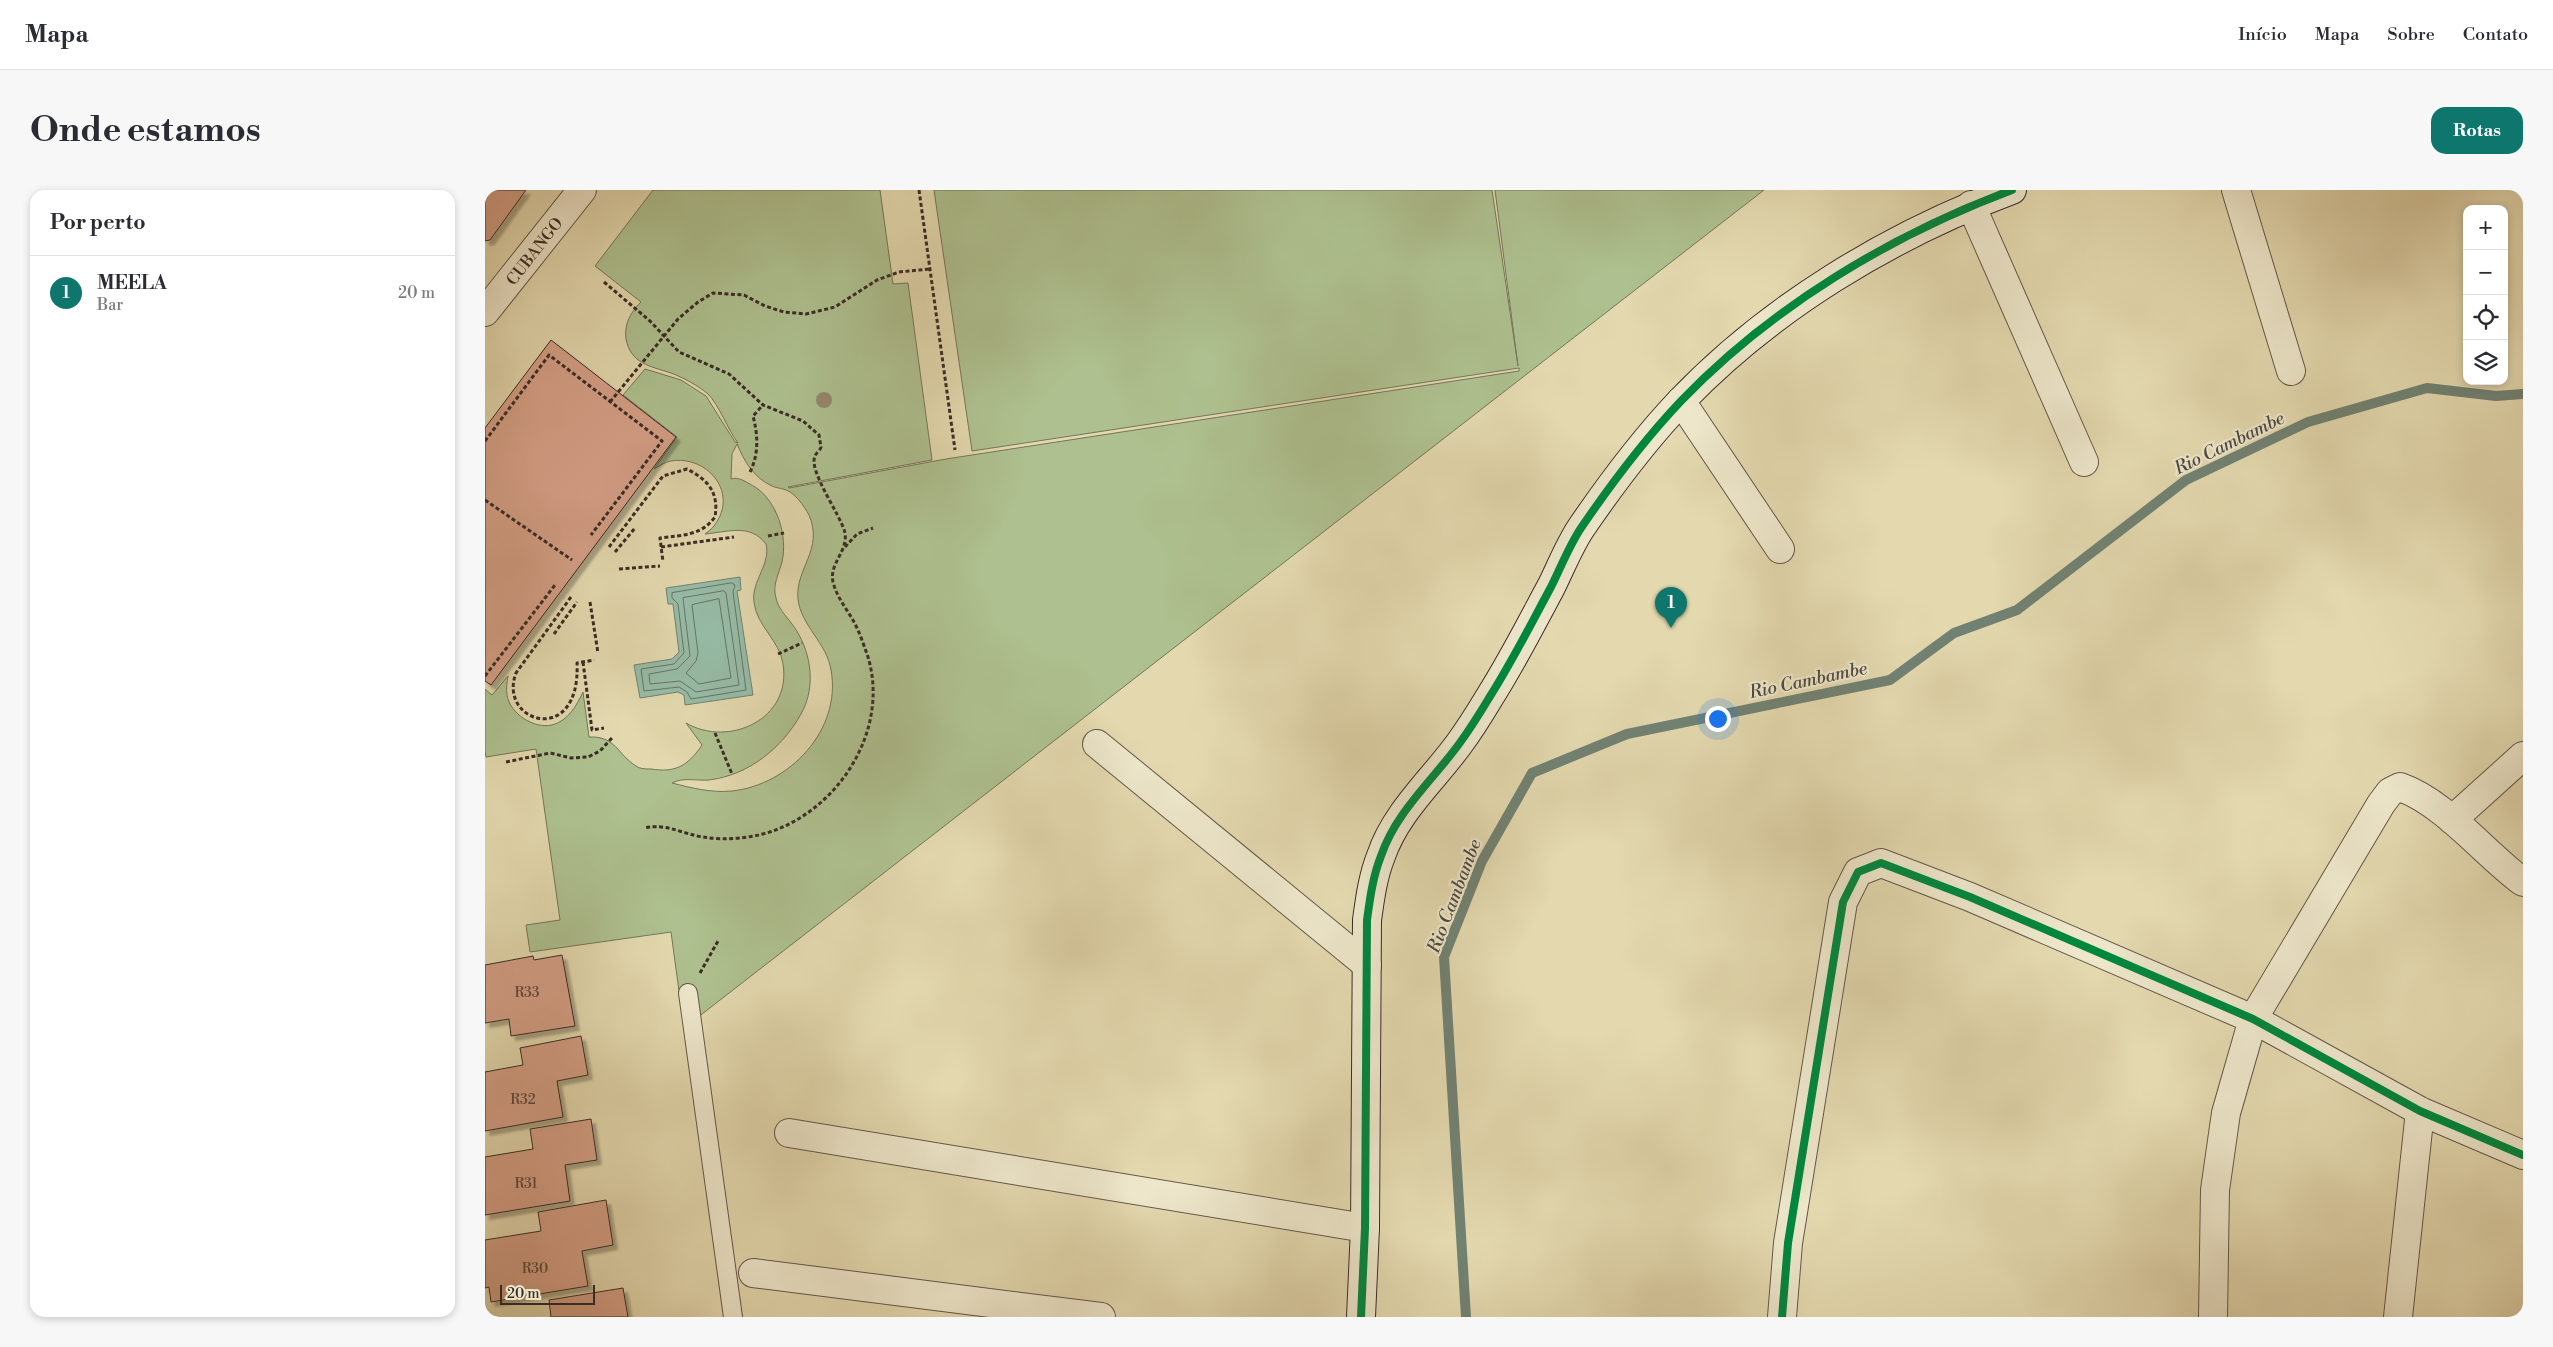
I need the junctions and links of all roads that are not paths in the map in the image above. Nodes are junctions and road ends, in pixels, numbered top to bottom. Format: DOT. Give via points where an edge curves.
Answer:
graph roads {
  1 [pos="582,190"];
  2 [pos="2012,190"];
  3 [pos="2237,190"];
  4 [pos="1971,205"];
  5 [pos="485,312"];
  6 [pos="2291,372"];
  7 [pos="1681,401"];
  8 [pos="2084,462"];
  9 [pos="1780,549"];
  10 [pos="1097,744"];
  11 [pos="2523,756"];
  12 [pos="2452,820"];
  13 [pos="2523,882"];
  14 [pos="1367,965"];
  15 [pos="688,993"];
  16 [pos="2253,1019"];
  17 [pos="2420,1111"];
  18 [pos="789,1133"];
  19 [pos="2523,1155"];
  20 [pos="1365,1228"];
  21 [pos="753,1273"];
  22 [pos="733,1317"];
  23 [pos="1101,1317"];
  24 [pos="1361,1317"];
  25 [pos="1783,1317"];
  26 [pos="2213,1317"];
  27 [pos="2398,1317"];
  1 -- 5 [label="street, CUBANGO"];
  2 -- 4 [label="street"];
  3 -- 6 [label="street"];
  4 -- 7 [label="street" via="1890,245 1811,293 1735,350"];
  4 -- 8 [label="street"];
  7 -- 9 [label="street"];
  7 -- 14 [label="street" via="1579,530 1518,650 1489,698 1459,744 1401,815 1381,854 1371,889"];
  10 -- 14 [label="street"];
  11 -- 12 [label="street"];
  12 -- 13 [label="street"];
  12 -- 16 [label="street" via="2409,790 2399,787 2390,792"];
  14 -- 20 [label="street"];
  15 -- 22 [label="lane"];
  16 -- 17 [label="street"];
  16 -- 25 [label="street" via="1970,897 1881,863 1858,872 1843,902 1789,1243"];
  16 -- 26 [label="street" via="2226,1113 2215,1190"];
  17 -- 19 [label="street"];
  17 -- 27 [label="street"];
  18 -- 20 [label="street"];
  20 -- 24 [label="street"];
  21 -- 23 [label="street"];
}
